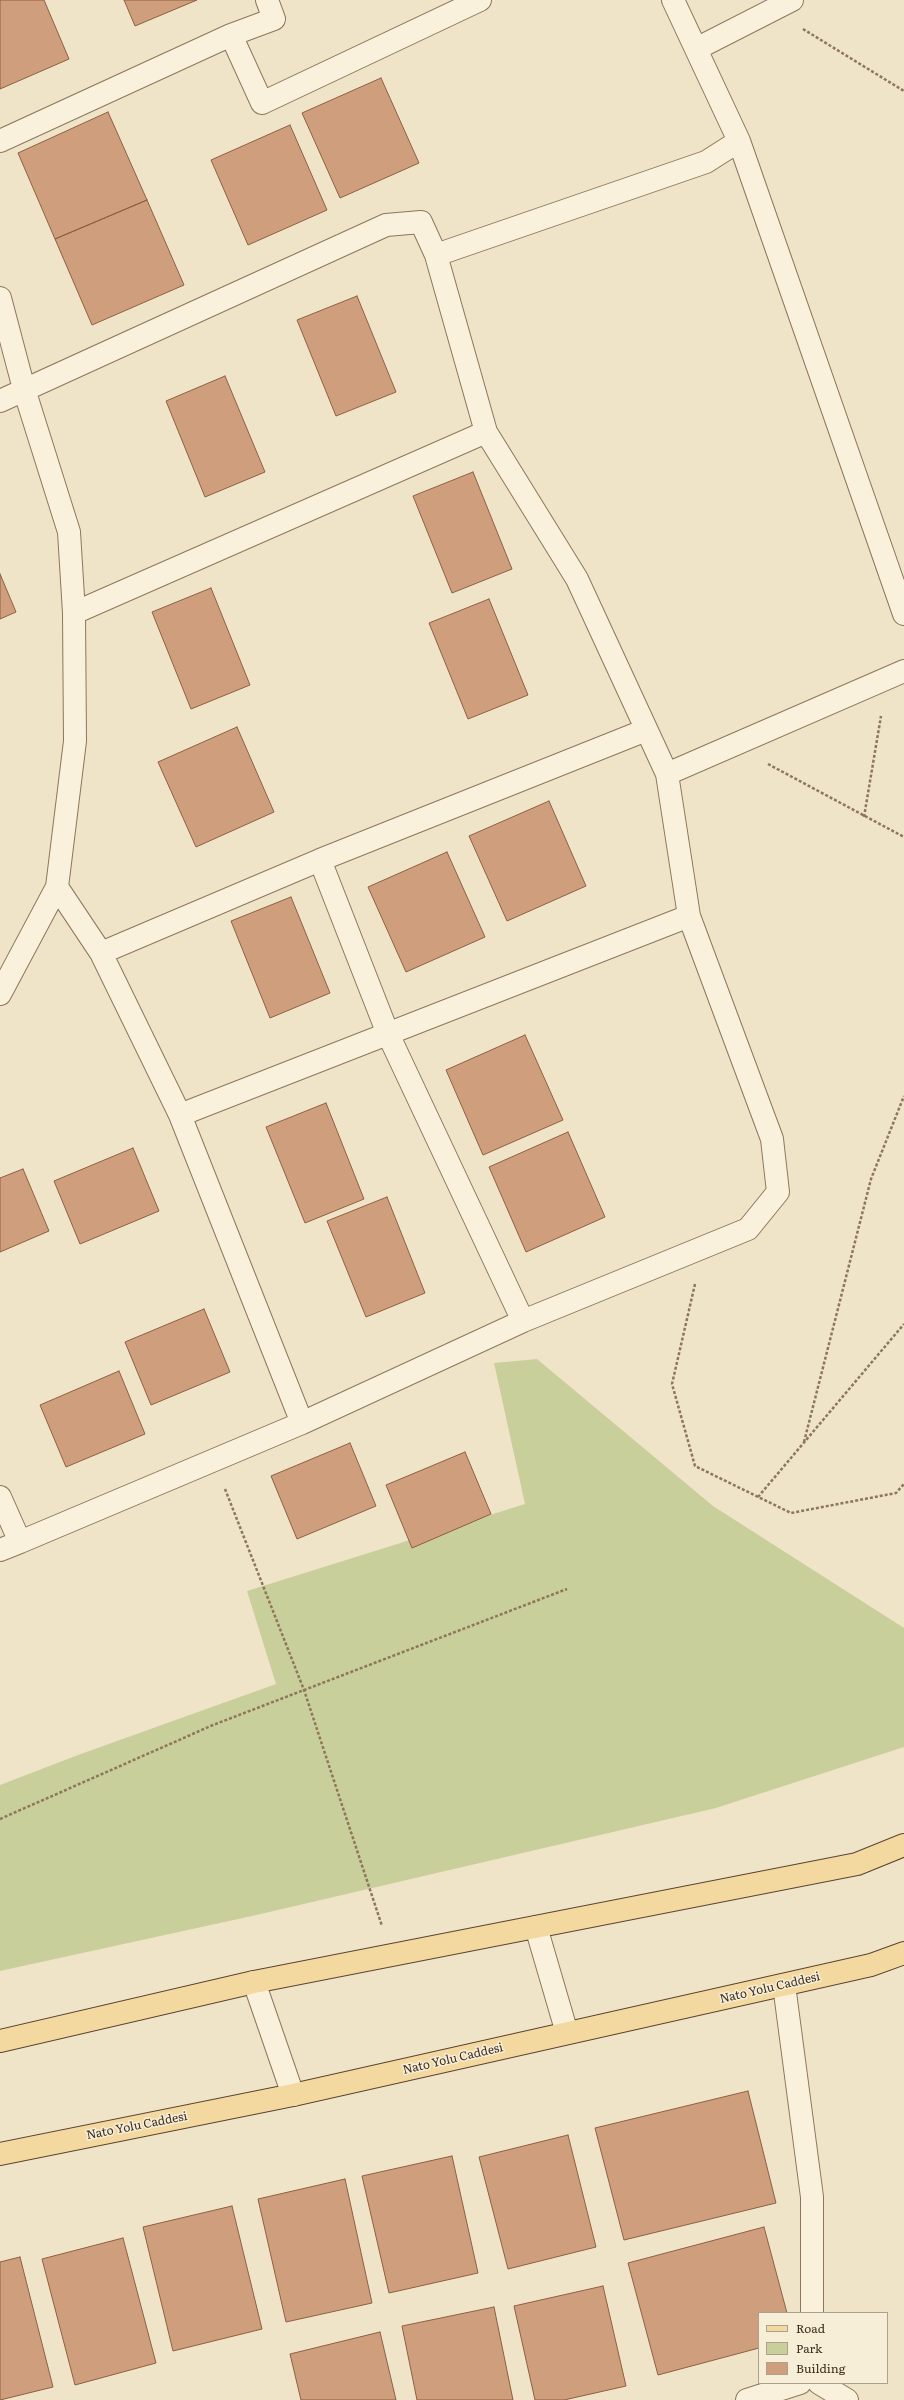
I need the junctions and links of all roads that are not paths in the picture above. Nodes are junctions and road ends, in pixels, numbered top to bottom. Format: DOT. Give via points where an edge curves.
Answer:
graph roads {
  1 [pos="267,0"];
  2 [pos="480,0"];
  3 [pos="673,0"];
  4 [pos="792,0"];
  5 [pos="230,35"];
  6 [pos="696,49"];
  7 [pos="0,141"];
  8 [pos="739,141"];
  9 [pos="436,255"];
  10 [pos="0,298"];
  11 [pos="24,389"];
  12 [pos="0,400"];
  13 [pos="486,432"];
  14 [pos="74,613"];
  15 [pos="904,614"];
  16 [pos="895,674"];
  17 [pos="646,730"];
  18 [pos="667,774"];
  19 [pos="320,860"];
  20 [pos="57,887"];
  21 [pos="689,916"];
  22 [pos="101,953"];
  23 [pos="0,994"];
  24 [pos="388,1034"];
  25 [pos="180,1115"];
  26 [pos="523,1321"];
  27 [pos="302,1423"];
  28 [pos="0,1497"];
  29 [pos="20,1542"];
  30 [pos="0,1550"];
  31 [pos="904,1846"];
  32 [pos="536,1927"];
  33 [pos="904,1953"];
  34 [pos="254,1982"];
  35 [pos="784,1985"];
  36 [pos="567,2034"];
  37 [pos="0,2041"];
  38 [pos="293,2095"];
  39 [pos="0,2154"];
  40 [pos="812,2312"];
  41 [pos="797,2384"];
  42 [pos="813,2384"];
  43 [pos="821,2384"];
  44 [pos="747,2400"];
  45 [pos="813,2400"];
  46 [pos="847,2400"];
  1 -- 5 [label="street" via="274,19"];
  2 -- 5 [label="street" via="262,103"];
  3 -- 6 [label="street"];
  4 -- 6 [label="street"];
  5 -- 7 [label="street"];
  6 -- 8 [label="street"];
  8 -- 9 [label="street" via="706,162"];
  8 -- 15 [label="street"];
  9 -- 11 [label="street" via="421,222 386,225"];
  9 -- 13 [label="street"];
  10 -- 11 [label="street"];
  11 -- 12 [label="street"];
  11 -- 14 [label="street" via="69,532"];
  13 -- 14 [label="street"];
  13 -- 17 [label="street" via="577,579"];
  14 -- 20 [label="street" via="75,741"];
  16 -- 18 [label="street"];
  17 -- 18 [label="street"];
  17 -- 19 [label="street"];
  18 -- 21 [label="street"];
  19 -- 22 [label="street"];
  19 -- 24 [label="street"];
  20 -- 22 [label="street"];
  20 -- 23 [label="street"];
  21 -- 24 [label="street"];
  21 -- 26 [label="street" via="772,1139 778,1192 748,1229"];
  22 -- 25 [label="street"];
  24 -- 25 [label="street"];
  24 -- 26 [label="street"];
  25 -- 27 [label="street"];
  26 -- 27 [label="street"];
  27 -- 29 [label="street"];
  28 -- 29 [label="street"];
  29 -- 30 [label="street"];
  31 -- 32 [label="main road" via="857,1864"];
  32 -- 34 [label="main road"];
  32 -- 36 [label="street"];
  33 -- 35 [label="main road, Nato Yolu Caddesi" via="871,1965"];
  34 -- 37 [label="main road"];
  34 -- 38 [label="street"];
  35 -- 36 [label="main road, Nato Yolu Caddesi"];
  35 -- 40 [label="street" via="812,2197"];
  36 -- 38 [label="main road, Nato Yolu Caddesi"];
  38 -- 39 [label="main road, Nato Yolu Caddesi"];
  41 -- 44 [label="street"];
  42 -- 45 [label="street"];
  43 -- 46 [label="street"];
}
